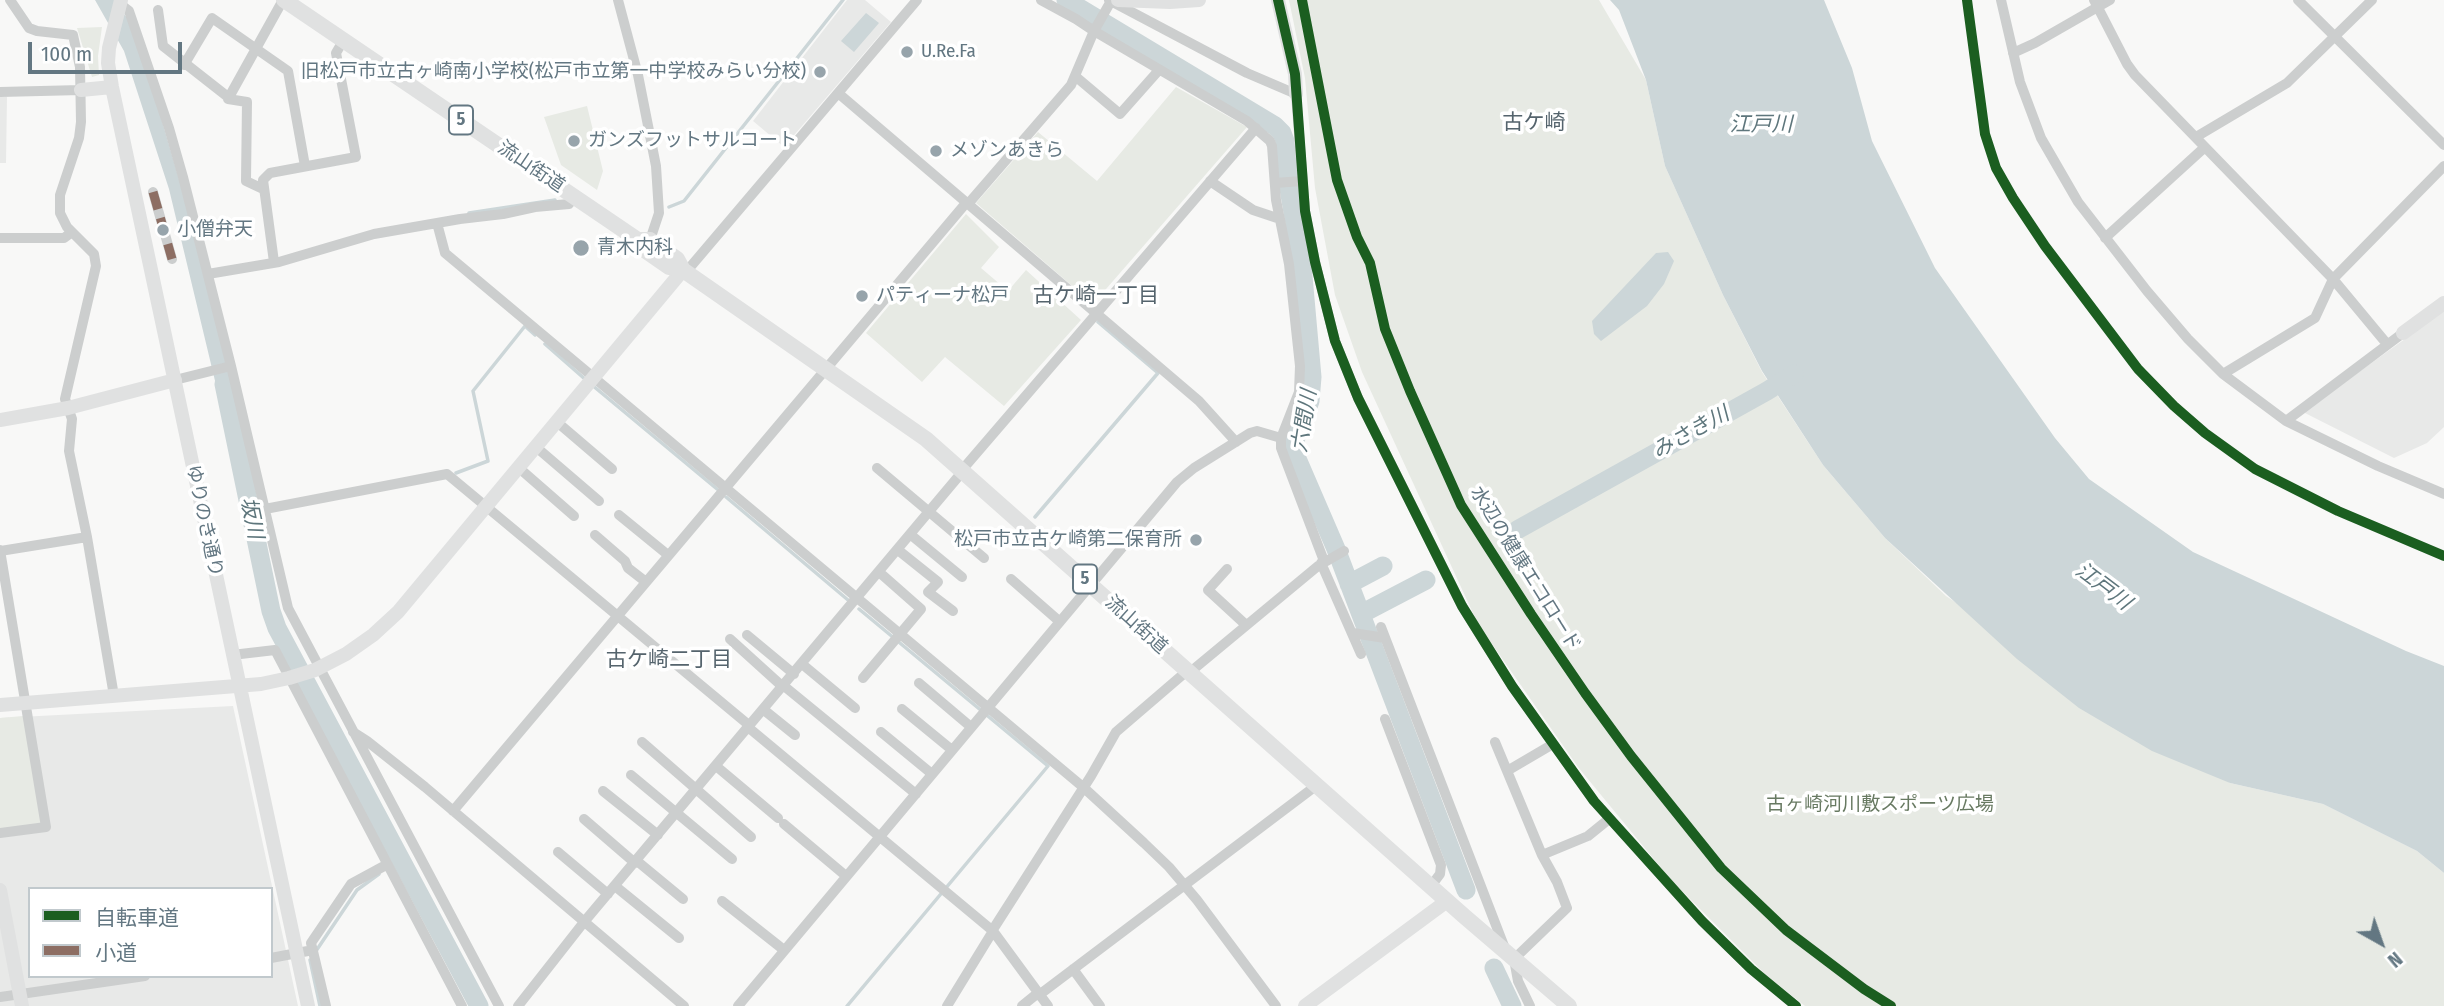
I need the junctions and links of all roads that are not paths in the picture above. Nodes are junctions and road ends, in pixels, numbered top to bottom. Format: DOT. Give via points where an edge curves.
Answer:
graph roads {
  1 [pos="10,0"];
  2 [pos="283,0"];
  3 [pos="618,0"];
  4 [pos="917,0"];
  5 [pos="1041,0"];
  6 [pos="1199,0"];
  7 [pos="1278,0"];
  8 [pos="2001,0"];
  9 [pos="2109,0"];
  10 [pos="2298,0"];
  11 [pos="2372,0"];
  12 [pos="1112,2"];
  13 [pos="120,4"];
  14 [pos="2095,4"];
  15 [pos="158,10"];
  16 [pos="1095,30"];
  17 [pos="2335,37"];
  18 [pos="343,41"];
  19 [pos="255,47"];
  20 [pos="2013,53"];
  21 [pos="184,65"];
  22 [pos="1158,70"];
  23 [pos="1075,76"];
  24 [pos="112,87"];
  25 [pos="81,90"];
  26 [pos="0,92"];
  27 [pos="838,93"];
  28 [pos="1296,94"];
  29 [pos="228,97"];
  30 [pos="1256,128"];
  31 [pos="2196,137"];
  32 [pos="2444,145"];
  33 [pos="2205,147"];
  34 [pos="305,166"];
  35 [pos="2444,166"];
  36 [pos="1210,181"];
  37 [pos="1302,181"];
  38 [pos="1275,183"];
  39 [pos="263,189"];
  40 [pos="153,192"];
  41 [pos="575,196"];
  42 [pos="967,203"];
  43 [pos="1280,219"];
  44 [pos="437,223"];
  45 [pos="72,232"];
  46 [pos="0,238"];
  47 [pos="2105,238"];
  48 [pos="644,240"];
  49 [pos="172,259"];
  50 [pos="274,262"];
  51 [pos="685,271"];
  52 [pos="208,274"];
  53 [pos="2333,279"];
  54 [pos="2444,303"];
  55 [pos="1097,315"];
  56 [pos="2403,333"];
  57 [pos="2388,344"];
  58 [pos="230,367"];
  59 [pos="826,368"];
  60 [pos="2224,374"];
  61 [pos="594,378"];
  62 [pos="175,380"];
  63 [pos="68,408"];
  64 [pos="0,420"];
  65 [pos="2286,421"];
  66 [pos="557,422"];
  67 [pos="1282,438"];
  68 [pos="1236,442"];
  69 [pos="536,447"];
  70 [pos="519,467"];
  71 [pos="877,468"];
  72 [pos="612,469"];
  73 [pos="963,471"];
  74 [pos="725,487"];
  75 [pos="2444,494"];
  76 [pos="599,501"];
  77 [pos="486,507"];
  78 [pos="265,509"];
  79 [pos="930,512"];
  80 [pos="618,515"];
  81 [pos="574,516"];
  82 [pos="595,535"];
  83 [pos="911,535"];
  84 [pos="87,537"];
  85 [pos="898,550"];
  86 [pos="0,551"];
  87 [pos="1344,551"];
  88 [pos="668,555"];
  89 [pos="984,558"];
  90 [pos="1323,562"];
  91 [pos="1227,569"];
  92 [pos="879,572"];
  93 [pos="962,577"];
  94 [pos="1011,579"];
  95 [pos="646,582"];
  96 [pos="1091,584"];
  97 [pos="858,598"];
  98 [pos="953,611"];
  99 [pos="617,616"];
  100 [pos="1059,621"];
  101 [pos="1246,625"];
  102 [pos="1381,627"];
  103 [pos="1353,633"];
  104 [pos="900,634"];
  105 [pos="747,635"];
  106 [pos="1385,638"];
  107 [pos="730,639"];
  108 [pos="1361,654"];
  109 [pos="232,655"];
  110 [pos="802,664"];
  111 [pos="318,669"];
  112 [pos="1188,672"];
  113 [pos="794,674"];
  114 [pos="290,678"];
  115 [pos="863,678"];
  116 [pos="919,683"];
  117 [pos="240,687"];
  118 [pos="783,687"];
  119 [pos="114,696"];
  120 [pos="25,704"];
  121 [pos="0,705"];
  122 [pos="987,707"];
  123 [pos="855,708"];
  124 [pos="902,709"];
  125 [pos="764,710"];
  126 [pos="1385,719"];
  127 [pos="749,727"];
  128 [pos="971,727"];
  129 [pos="352,732"];
  130 [pos="881,732"];
  131 [pos="796,735"];
  132 [pos="642,742"];
  133 [pos="1495,742"];
  134 [pos="1553,744"];
  135 [pos="953,750"];
  136 [pos="716,766"];
  137 [pos="1507,771"];
  138 [pos="932,774"];
  139 [pos="631,775"];
  140 [pos="1317,785"];
  141 [pos="1083,787"];
  142 [pos="696,789"];
  143 [pos="603,791"];
  144 [pos="916,794"];
  145 [pos="453,811"];
  146 [pos="677,812"];
  147 [pos="584,819"];
  148 [pos="1609,819"];
  149 [pos="0,833"];
  150 [pos="658,835"];
  151 [pos="751,837"];
  152 [pos="879,837"];
  153 [pos="558,852"];
  154 [pos="1542,855"];
  155 [pos="732,859"];
  156 [pos="636,862"];
  157 [pos="386,865"];
  158 [pos="846,876"];
  159 [pos="1184,884"];
  160 [pos="1431,887"];
  161 [pos="0,890"];
  162 [pos="612,890"];
  163 [pos="683,898"];
  164 [pos="722,901"];
  165 [pos="1447,901"];
  166 [pos="584,922"];
  167 [pos="993,931"];
  168 [pos="679,938"];
  169 [pos="313,950"];
  170 [pos="784,950"];
  171 [pos="297,954"];
  172 [pos="1511,957"];
  173 [pos="273,958"];
  174 [pos="1073,969"];
  175 [pos="135,978"];
  176 [pos="1039,994"];
  177 [pos="0,997"];
  178 [pos="21,1000"];
  179 [pos="308,1006"];
  180 [pos="326,1006"];
  181 [pos="462,1006"];
  182 [pos="499,1006"];
  183 [pos="518,1006"];
  184 [pos="684,1006"];
  185 [pos="738,1006"];
  186 [pos="947,1006"];
  187 [pos="1022,1006"];
  188 [pos="1048,1006"];
  189 [pos="1100,1006"];
  190 [pos="1276,1006"];
  191 [pos="1305,1006"];
  192 [pos="1530,1006"];
  193 [pos="1569,1006"];
  194 [pos="1796,1006"];
  1 -- 25 [label="street" via="29,28 72,35"];
  2 -- 18 [label="main road, 流山街道 / 5"];
  2 -- 19 [label="street"];
  3 -- 48 [label="street" via="656,166 659,213"];
  4 -- 27 [label="street"];
  5 -- 16 [label="street"];
  6 -- 12 [label="street"];
  7 -- 28 [label="street"];
  8 -- 20 [label="street"];
  9 -- 14 [label="street"];
  10 -- 17 [label="street"];
  11 -- 17 [label="street"];
  12 -- 16 [label="street"];
  12 -- 28 [label="street"];
  13 -- 24 [label="street, ゆりのき通り" via="108,63"];
  13 -- 52 [label="street" via="129,11 169,128"];
  14 -- 20 [label="street"];
  14 -- 31 [label="street" via="2131,69"];
  15 -- 21 [label="street" via="163,46"];
  16 -- 22 [label="street"];
  16 -- 23 [label="street"];
  17 -- 31 [label="street" via="2287,83"];
  17 -- 32 [label="street"];
  18 -- 34 [label="street" via="335,53 356,157"];
  18 -- 41 [label="main road, 流山街道 / 5"];
  19 -- 21 [label="street" via="212,18"];
  19 -- 29 [label="street"];
  19 -- 34 [label="street" via="288,71"];
  20 -- 47 [label="street" via="2040,138"];
  21 -- 29 [label="street"];
  22 -- 23 [label="street" via="1121,114"];
  22 -- 30 [label="street"];
  23 -- 42 [label="street"];
  24 -- 25 [label="street"];
  24 -- 62 [label="street, ゆりのき通り"];
  25 -- 26 [label="street"];
  25 -- 45 [label="street" via="79,138 59,203"];
  27 -- 42 [label="street"];
  27 -- 51 [label="street"];
  28 -- 37 [label="street"];
  29 -- 39 [label="street" via="247,102 246,181"];
  30 -- 36 [label="street"];
  30 -- 38 [label="street" via="1272,146"];
  31 -- 33 [label="street"];
  33 -- 47 [label="street"];
  33 -- 53 [label="street"];
  34 -- 39 [label="street" via="270,173 262,180"];
  35 -- 53 [label="street"];
  36 -- 43 [label="street" via="1253,211"];
  36 -- 55 [label="street"];
  37 -- 38 [label="street"];
  37 -- 134 [label="street" via="1315,262 1335,341 1354,389 1462,606"];
  38 -- 43 [label="street"];
  39 -- 50 [label="street"];
  40 -- 49 [label="street"];
  41 -- 44 [label="street" via="569,204"];
  41 -- 48 [label="main road, 流山街道 / 5"];
  42 -- 55 [label="street"];
  42 -- 59 [label="street"];
  43 -- 67 [label="street" via="1300,383"];
  44 -- 50 [label="street" via="374,234"];
  44 -- 61 [label="street" via="445,253"];
  45 -- 46 [label="street" via="64,238"];
  45 -- 63 [label="street" via="94,254 96,267 66,390"];
  47 -- 60 [label="street" via="2188,340"];
  48 -- 51 [label="main road, 流山街道 / 5" via="677,259"];
  50 -- 52 [label="street"];
  51 -- 59 [label="main road, 流山街道 / 5"];
  51 -- 61 [label="street"];
  52 -- 58 [label="street"];
  53 -- 57 [label="street"];
  53 -- 60 [label="street" via="2311,322"];
  54 -- 56 [label="street"];
  55 -- 68 [label="street" via="1199,401"];
  55 -- 73 [label="street"];
  56 -- 57 [label="street"];
  57 -- 65 [label="street"];
  58 -- 62 [label="street"];
  58 -- 78 [label="street"];
  59 -- 73 [label="main road, 流山街道 / 5"];
  59 -- 74 [label="street"];
  60 -- 65 [label="street"];
  61 -- 66 [label="street"];
  61 -- 74 [label="street"];
  62 -- 63 [label="street"];
  62 -- 109 [label="street, ゆりのき通り"];
  63 -- 64 [label="street"];
  63 -- 84 [label="street" via="72,419 69,451"];
  65 -- 75 [label="street"];
  66 -- 69 [label="street"];
  66 -- 72 [label="street"];
  67 -- 68 [label="street" via="1257,431"];
  67 -- 90 [label="street" via="1283,458"];
  68 -- 96 [label="street" via="1177,482"];
  69 -- 70 [label="street"];
  69 -- 76 [label="street"];
  70 -- 77 [label="street"];
  70 -- 81 [label="street"];
  71 -- 79 [label="street"];
  73 -- 79 [label="street"];
  73 -- 96 [label="main road, 流山街道 / 5"];
  74 -- 88 [label="street"];
  74 -- 97 [label="street"];
  77 -- 78 [label="street" via="447,474"];
  77 -- 99 [label="street"];
  77 -- 111 [label="street" via="387,624"];
  78 -- 111 [label="street" via="288,608"];
  79 -- 83 [label="street"];
  79 -- 89 [label="street"];
  80 -- 88 [label="street"];
  82 -- 95 [label="street"];
  83 -- 85 [label="street"];
  83 -- 93 [label="street"];
  84 -- 86 [label="street"];
  84 -- 119 [label="street"];
  85 -- 92 [label="street"];
  85 -- 98 [label="street" via="937,582 928,592"];
  86 -- 120 [label="street"];
  87 -- 90 [label="street"];
  88 -- 95 [label="street"];
  90 -- 101 [label="street"];
  90 -- 103 [label="street"];
  91 -- 101 [label="street" via="1208,590"];
  92 -- 97 [label="street"];
  92 -- 104 [label="street" via="921,609"];
  94 -- 100 [label="street"];
  95 -- 99 [label="street"];
  96 -- 100 [label="street"];
  96 -- 112 [label="main road, 流山街道 / 5"];
  97 -- 104 [label="street"];
  97 -- 110 [label="street"];
  99 -- 127 [label="street"];
  99 -- 145 [label="street"];
  100 -- 122 [label="street"];
  101 -- 112 [label="street"];
  102 -- 106 [label="street"];
  103 -- 106 [label="street"];
  103 -- 108 [label="street"];
  104 -- 115 [label="street"];
  104 -- 122 [label="street"];
  105 -- 113 [label="street"];
  106 -- 172 [label="street"];
  107 -- 118 [label="street"];
  109 -- 114 [label="street" via="275,650"];
  109 -- 117 [label="street, ゆりのき通り"];
  110 -- 113 [label="street"];
  110 -- 123 [label="street"];
  111 -- 114 [label="street"];
  111 -- 129 [label="street"];
  112 -- 140 [label="main road, 流山街道 / 5"];
  112 -- 141 [label="street" via="1116,732"];
  113 -- 118 [label="street"];
  114 -- 117 [label="street"];
  114 -- 157 [label="street"];
  116 -- 128 [label="street"];
  117 -- 119 [label="street"];
  117 -- 171 [label="street, ゆりのき通り"];
  118 -- 125 [label="street"];
  118 -- 144 [label="street"];
  119 -- 120 [label="street"];
  120 -- 121 [label="street"];
  120 -- 149 [label="street" via="46,827"];
  122 -- 128 [label="street"];
  122 -- 141 [label="street"];
  124 -- 135 [label="street"];
  125 -- 127 [label="street"];
  125 -- 131 [label="street"];
  126 -- 160 [label="street" via="1441,865"];
  127 -- 136 [label="street"];
  127 -- 152 [label="street"];
  128 -- 135 [label="street"];
  129 -- 145 [label="street"];
  129 -- 182 [label="street"];
  130 -- 138 [label="street"];
  132 -- 142 [label="street"];
  133 -- 137 [label="street"];
  134 -- 137 [label="street"];
  134 -- 148 [label="street"];
  135 -- 138 [label="street"];
  136 -- 142 [label="street"];
  136 -- 158 [label="street"];
  137 -- 154 [label="street"];
  138 -- 144 [label="street"];
  139 -- 146 [label="street"];
  140 -- 159 [label="street"];
  140 -- 160 [label="main road, 流山街道 / 5"];
  141 -- 159 [label="street"];
  141 -- 167 [label="street"];
  142 -- 146 [label="street"];
  142 -- 151 [label="street"];
  143 -- 150 [label="street"];
  144 -- 152 [label="street"];
  145 -- 166 [label="street"];
  146 -- 150 [label="street"];
  146 -- 155 [label="street"];
  147 -- 156 [label="street"];
  148 -- 154 [label="street" via="1588,836"];
  148 -- 194 [label="street" via="1702,921"];
  150 -- 156 [label="street"];
  152 -- 158 [label="street"];
  152 -- 167 [label="street"];
  153 -- 162 [label="street"];
  154 -- 172 [label="street" via="1567,908"];
  156 -- 162 [label="street"];
  156 -- 163 [label="street"];
  157 -- 169 [label="street" via="351,884 312,943"];
  157 -- 181 [label="street"];
  158 -- 170 [label="street"];
  159 -- 174 [label="street"];
  159 -- 190 [label="street"];
  160 -- 165 [label="main road, 流山街道 / 5"];
  161 -- 178 [label="street"];
  162 -- 166 [label="street"];
  162 -- 168 [label="street"];
  164 -- 170 [label="street"];
  165 -- 172 [label="main road, 流山街道 / 5"];
  165 -- 191 [label="street"];
  166 -- 183 [label="street"];
  166 -- 184 [label="street"];
  167 -- 176 [label="street"];
  167 -- 186 [label="street"];
  169 -- 171 [label="street"];
  169 -- 180 [label="street"];
  170 -- 185 [label="street"];
  171 -- 173 [label="street"];
  171 -- 179 [label="street, ゆりのき通り"];
  172 -- 192 [label="street"];
  172 -- 193 [label="main road, 流山街道 / 5"];
  174 -- 176 [label="street"];
  174 -- 189 [label="street"];
  175 -- 178 [label="street"];
  176 -- 187 [label="street"];
  176 -- 188 [label="street"];
  177 -- 178 [label="street"];
}
